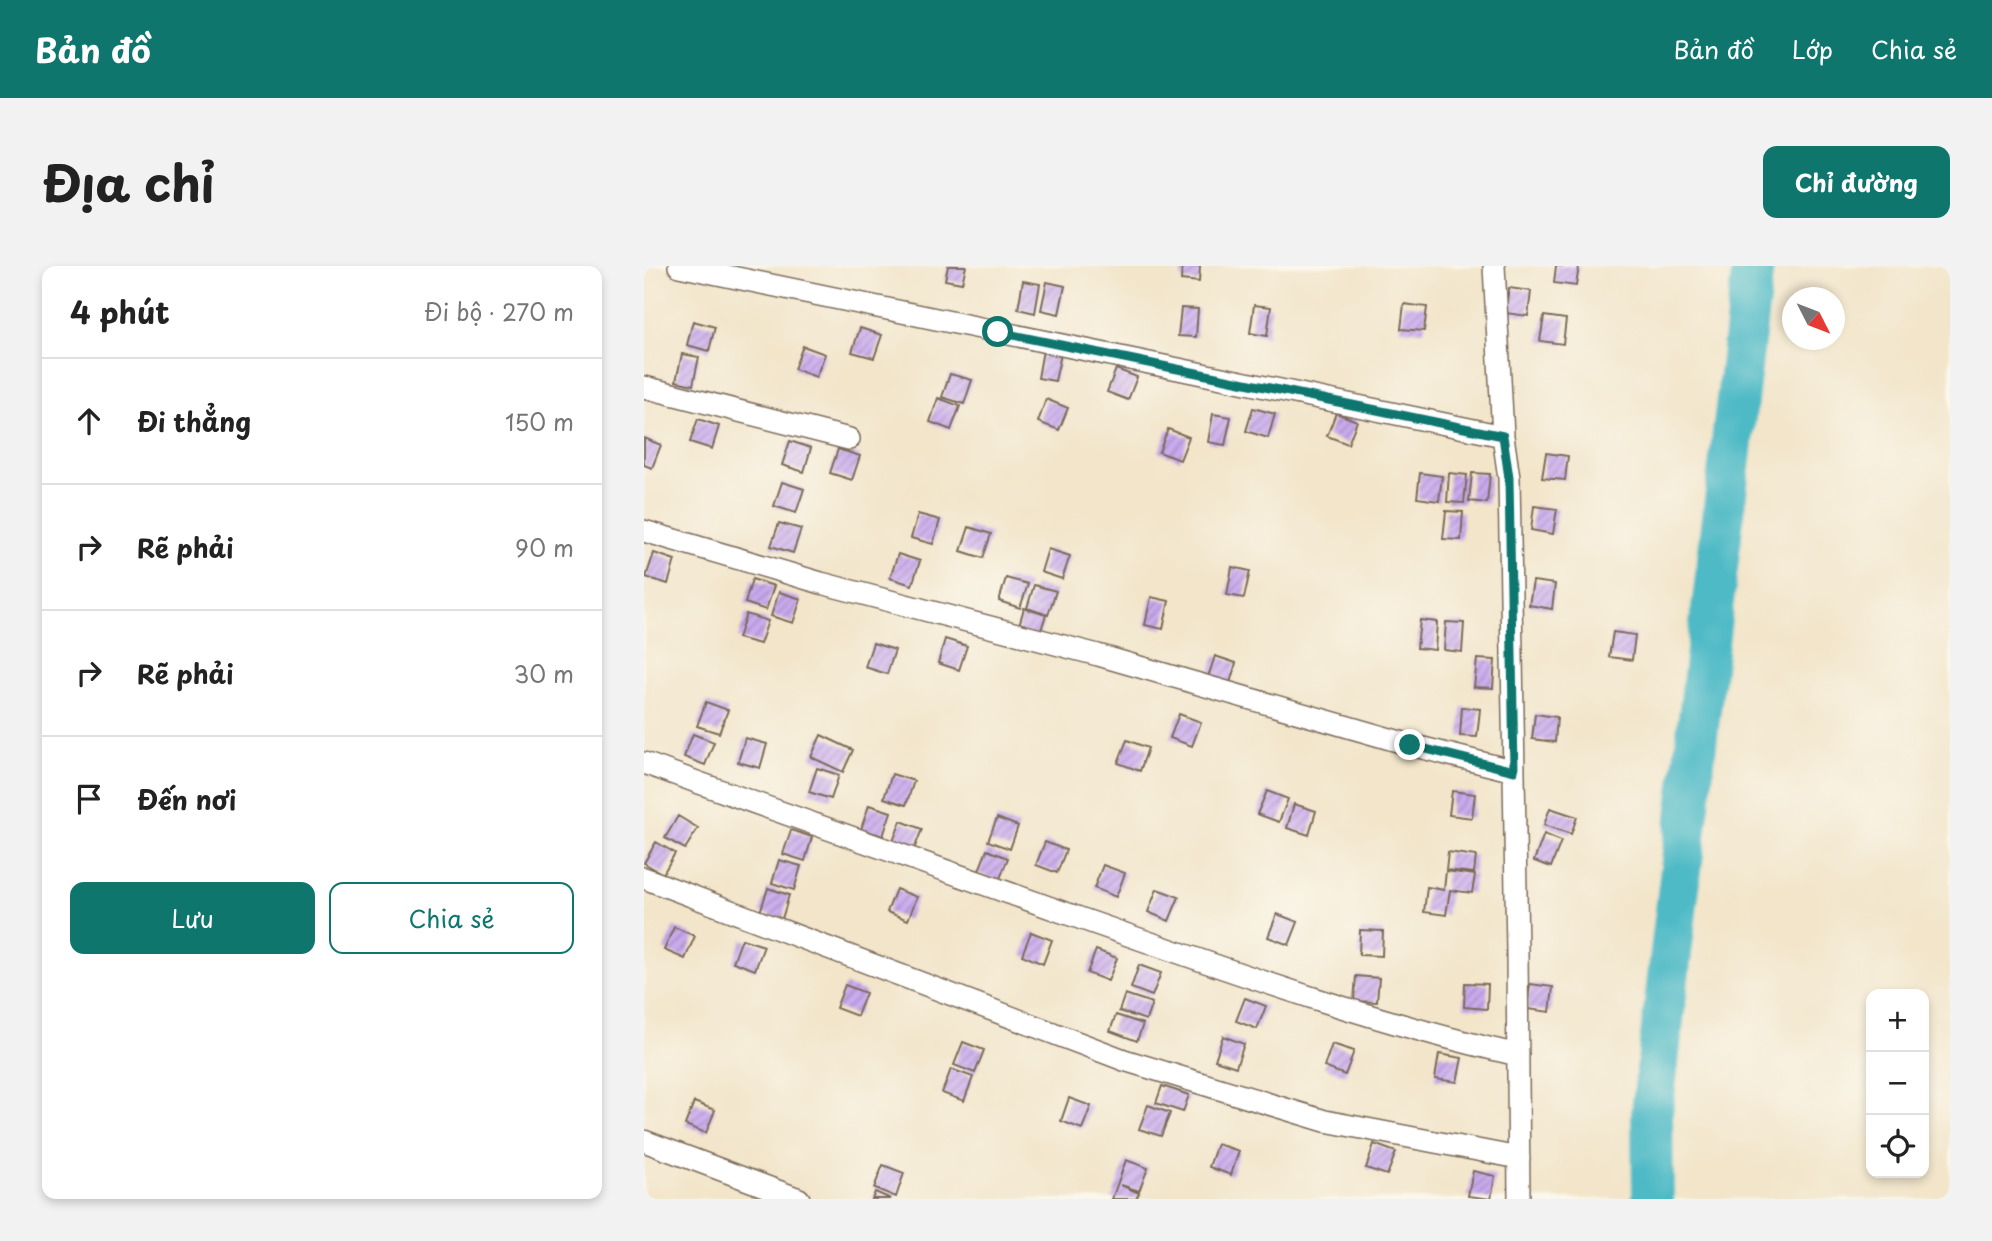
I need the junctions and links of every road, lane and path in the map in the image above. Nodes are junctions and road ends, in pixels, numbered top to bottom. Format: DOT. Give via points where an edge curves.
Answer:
graph roads {
  1 [pos="679,266"];
  2 [pos="1494,266"];
  3 [pos="644,387"];
  4 [pos="1503,436"];
  5 [pos="849,439"];
  6 [pos="644,531"];
  7 [pos="644,763"];
  8 [pos="1514,771"];
  9 [pos="644,878"];
  10 [pos="1518,1055"];
  11 [pos="644,1141"];
  12 [pos="1519,1158"];
  13 [pos="799,1199"];
  14 [pos="1519,1199"];
  1 -- 4 [label="street"];
  2 -- 4 [label="street"];
  3 -- 5 [label="street"];
  4 -- 8 [label="street" via="1509,478"];
  6 -- 8 [label="street"];
  7 -- 10 [label="street" via="1190,958 1394,1024"];
  8 -- 10 [label="street"];
  9 -- 12 [label="street" via="1124,1060 1325,1121"];
  10 -- 12 [label="street"];
  11 -- 13 [label="street"];
  12 -- 14 [label="street"];
}
